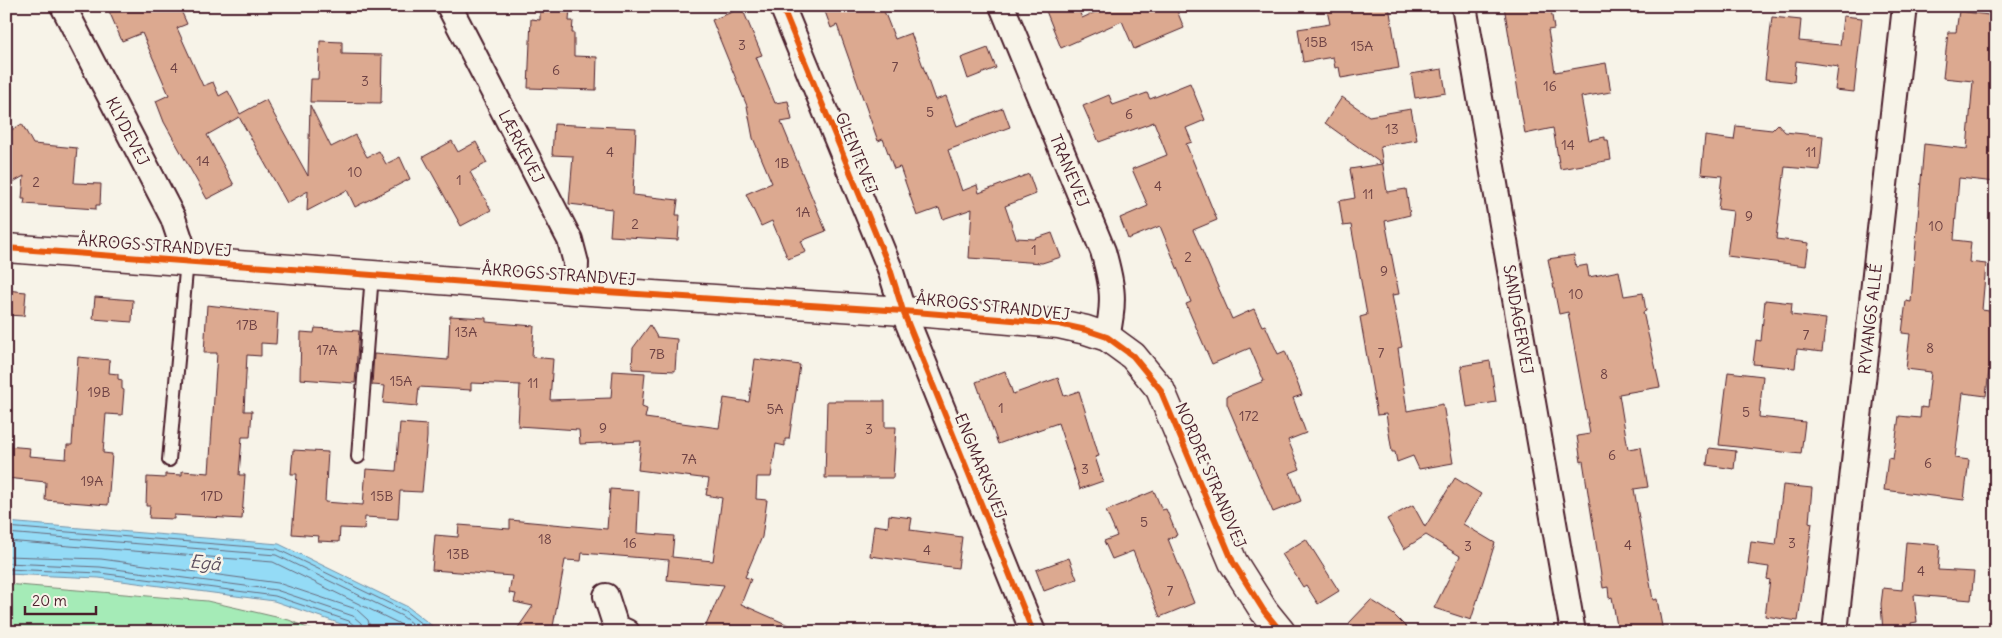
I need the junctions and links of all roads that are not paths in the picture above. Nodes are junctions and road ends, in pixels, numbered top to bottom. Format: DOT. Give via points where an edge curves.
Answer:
graph roads {
  1 [pos="63,6"];
  2 [pos="449,6"];
  3 [pos="782,6"];
  4 [pos="1002,6"];
  5 [pos="1464,6"];
  6 [pos="1905,6"];
  7 [pos="6,248"];
  8 [pos="187,260"];
  9 [pos="372,274"];
  10 [pos="575,290"];
  11 [pos="903,311"];
  12 [pos="1108,338"];
  13 [pos="358,457"];
  14 [pos="169,460"];
  15 [pos="606,596"];
  16 [pos="627,632"];
  17 [pos="1033,632"];
  18 [pos="1281,632"];
  19 [pos="1573,632"];
  20 [pos="1835,632"];
  1 -- 8 [label="street, KLYDEVEJ" via="173,218"];
  2 -- 10 [label="street, LÆRKEVEJ" via="570,240 576,263"];
  3 -- 11 [label="street, GLENTEVEJ" via="890,268"];
  4 -- 12 [label="street, TRANEVEJ" via="1103,251 1113,285"];
  5 -- 19 [label="street, SANDAGERVEJ"];
  6 -- 20 [label="street, RYVANGS ALLÉ"];
  7 -- 8 [label="street, ÅKROGS STRANDVEJ"];
  8 -- 9 [label="street, ÅKROGS STRANDVEJ"];
  8 -- 14 [label="lane, ÅKROGS STRANDVEJ"];
  9 -- 10 [label="street, ÅKROGS STRANDVEJ"];
  9 -- 13 [label="lane"];
  10 -- 11 [label="street, ÅKROGS STRANDVEJ"];
  11 -- 12 [label="street, ÅKROGS STRANDVEJ" via="1059,324"];
  11 -- 17 [label="street, ENGMARKSVEJ"];
  12 -- 18 [label="street, NORDRE STRANDVEJ" via="1133,356 1160,390 1233,562"];
  15 -- 16 [label="street" via="616,627"];
}
